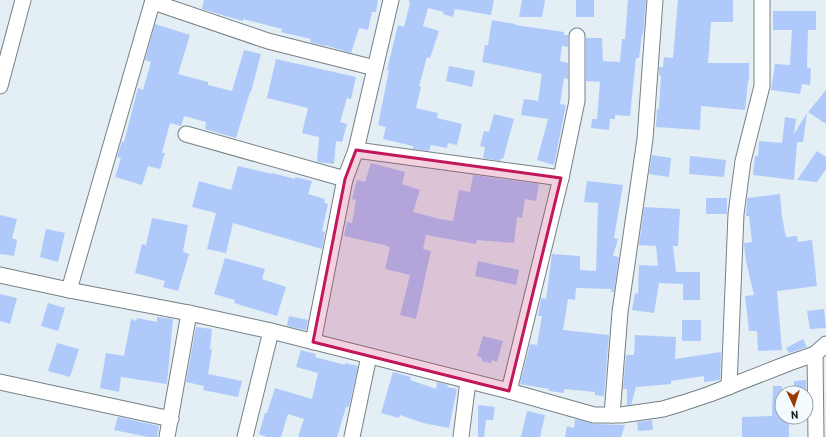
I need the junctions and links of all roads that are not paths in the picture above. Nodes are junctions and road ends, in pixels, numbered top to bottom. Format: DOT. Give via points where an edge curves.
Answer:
graph roads {
  1 [pos="23,0"];
  2 [pos="391,0"];
  3 [pos="655,0"];
  4 [pos="762,0"];
  5 [pos="153,1"];
  6 [pos="577,36"];
  7 [pos="375,68"];
  8 [pos="0,86"];
  9 [pos="186,134"];
  10 [pos="356,150"];
  11 [pos="561,178"];
  12 [pos="345,179"];
  13 [pos="0,275"];
  14 [pos="69,290"];
  15 [pos="189,313"];
  16 [pos="271,331"];
  17 [pos="313,342"];
  18 [pos="820,349"];
  19 [pos="369,356"];
  20 [pos="468,381"];
  21 [pos="0,382"];
  22 [pos="729,387"];
  23 [pos="509,391"];
  24 [pos="612,415"];
  25 [pos="171,419"];
  26 [pos="167,437"];
  27 [pos="245,437"];
  28 [pos="352,437"];
  29 [pos="462,437"];
  30 [pos="816,437"];
  1 -- 8 [label="street"];
  2 -- 7 [label="street"];
  3 -- 24 [label="street" via="645,139 620,312"];
  4 -- 22 [label="street" via="762,86 743,161 736,214"];
  5 -- 7 [label="street" via="268,41"];
  5 -- 14 [label="street"];
  6 -- 11 [label="street" via="577,101"];
  7 -- 10 [label="street"];
  9 -- 12 [label="street"];
  10 -- 11 [label="street"];
  10 -- 12 [label="street"];
  11 -- 23 [label="street"];
  12 -- 17 [label="street"];
  13 -- 14 [label="street"];
  14 -- 15 [label="street"];
  15 -- 16 [label="street"];
  15 -- 25 [label="street"];
  16 -- 17 [label="street"];
  16 -- 27 [label="street"];
  17 -- 19 [label="street"];
  18 -- 22 [label="street"];
  18 -- 30 [label="street"];
  19 -- 20 [label="street"];
  19 -- 28 [label="street"];
  20 -- 23 [label="street"];
  20 -- 29 [label="street"];
  21 -- 25 [label="street"];
  22 -- 24 [label="street" via="663,409"];
  23 -- 24 [label="street" via="594,415"];
  25 -- 26 [label="street"];
}
